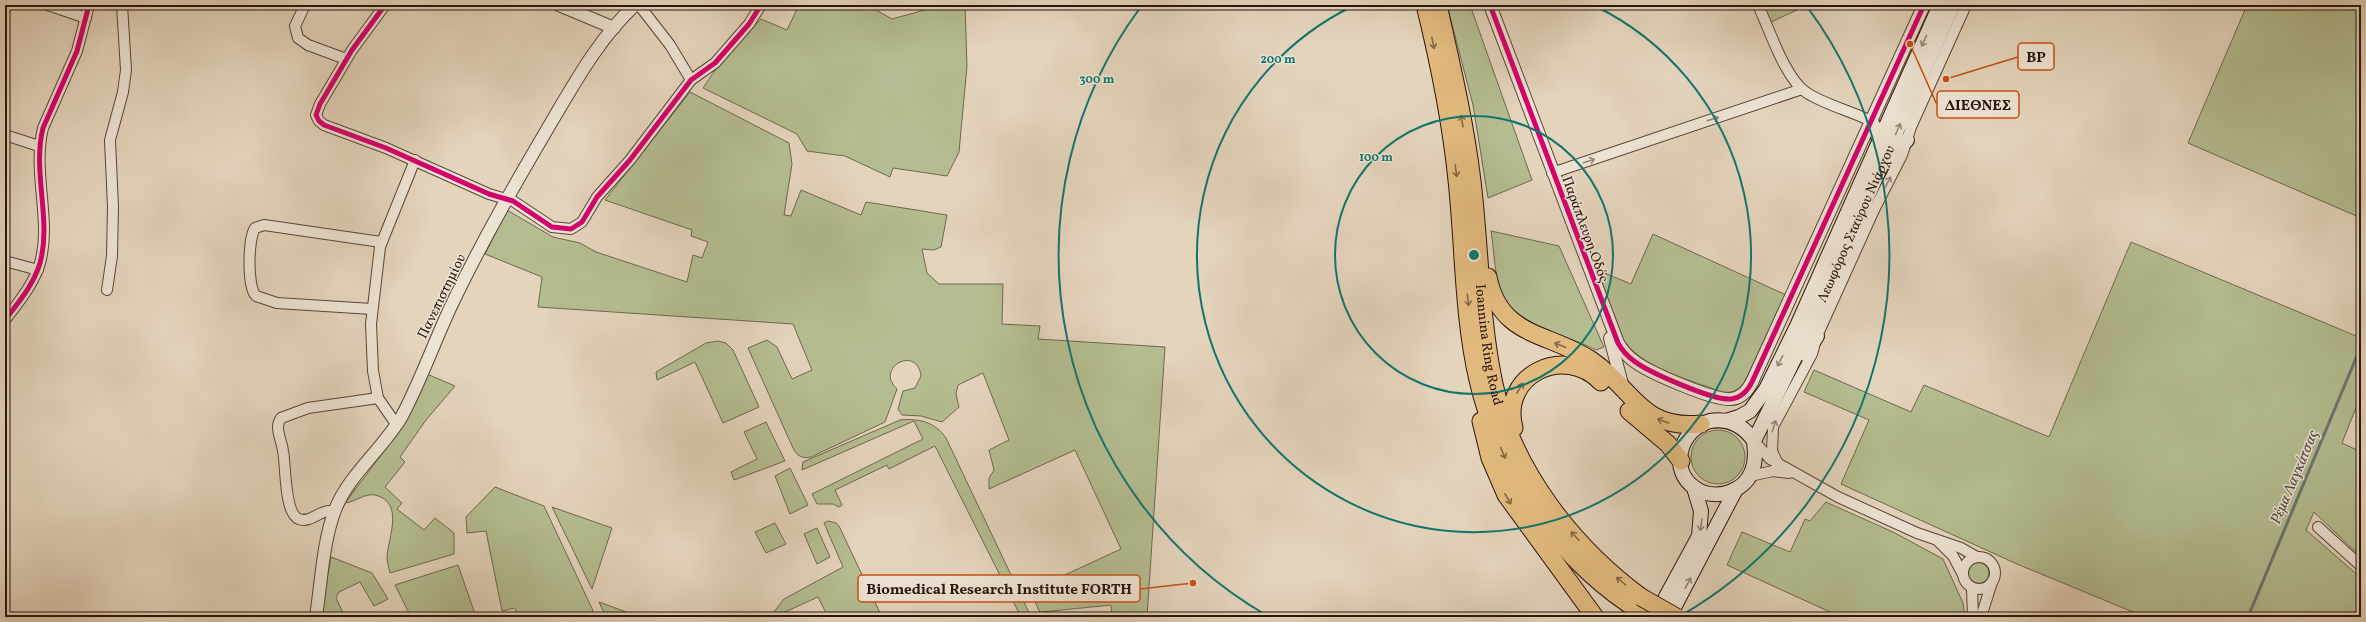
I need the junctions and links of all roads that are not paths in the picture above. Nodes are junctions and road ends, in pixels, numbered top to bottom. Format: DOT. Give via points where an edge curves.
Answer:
graph roads {
  1 [pos="48,5"];
  2 [pos="89,5"];
  3 [pos="122,5"];
  4 [pos="305,5"];
  5 [pos="385,5"];
  6 [pos="559,5"];
  7 [pos="635,5"];
  8 [pos="639,5"];
  9 [pos="761,5"];
  10 [pos="1425,5"];
  11 [pos="1438,5"];
  12 [pos="1490,5"];
  13 [pos="1758,5"];
  14 [pos="1924,5"];
  15 [pos="1940,5"];
  16 [pos="1953,5"];
  17 [pos="1966,5"];
  18 [pos="86,18"];
  19 [pos="614,28"];
  20 [pos="346,59"];
  21 [pos="691,80"];
  22 [pos="1802,89"];
  23 [pos="1872,121"];
  24 [pos="5,135"];
  25 [pos="1880,140"];
  26 [pos="1907,140"];
  27 [pos="39,146"];
  28 [pos="415,160"];
  29 [pos="1879,171"];
  30 [pos="1552,173"];
  31 [pos="507,198"];
  32 [pos="381,242"];
  33 [pos="1477,242"];
  34 [pos="5,261"];
  35 [pos="38,270"];
  36 [pos="107,290"];
  37 [pos="372,309"];
  38 [pos="5,320"];
  39 [pos="1610,325"];
  40 [pos="1817,336"];
  41 [pos="1791,366"];
  42 [pos="1478,381"];
  43 [pos="1624,389"];
  44 [pos="378,398"];
  45 [pos="1726,420"];
  46 [pos="396,424"];
  47 [pos="1702,424"];
  48 [pos="1754,440"];
  49 [pos="1518,452"];
  50 [pos="1681,461"];
  51 [pos="1778,464"];
  52 [pos="1750,476"];
  53 [pos="1800,477"];
  54 [pos="1694,488"];
  55 [pos="1736,489"];
  56 [pos="334,512"];
  57 [pos="2318,527"];
  58 [pos="1938,542"];
  59 [pos="1977,557"];
  60 [pos="2361,566"];
  61 [pos="1962,573"];
  62 [pos="1992,582"];
  63 [pos="1972,588"];
  64 [pos="1638,603"];
  65 [pos="316,617"];
  66 [pos="1595,617"];
  67 [pos="1649,617"];
  68 [pos="1655,617"];
  69 [pos="1669,617"];
  70 [pos="1676,617"];
  71 [pos="1973,617"];
  72 [pos="1980,617"];
  1 -- 18 [label="street"];
  2 -- 18 [label="street"];
  3 -- 36 [label="street" via="126,70 110,140 113,213 112,256"];
  4 -- 20 [label="street" via="295,26 298,38 308,45"];
  5 -- 20 [label="street"];
  6 -- 19 [label="street"];
  7 -- 19 [label="street, Πανεπιστημίου"];
  8 -- 21 [label="street" via="670,45"];
  9 -- 21 [label="street" via="750,24 715,63"];
  10 -- 42 [label="highway, Ioannina Ring Road, one-way" via="1456,172"];
  33 -- 11 [label="highway, Ioannina Ring Road, one-way" via="1472,180"];
  12 -- 30 [label="street, Παράπλευρη Οδός"];
  13 -- 22 [label="street" via="1791,75"];
  14 -- 23 [label="street"];
  15 -- 25 [label="main road, Λεωφόρος Σταύρου Νιάρχου, one-way"];
  29 -- 16 [label="main road, Λεωφόρος Σταύρου Νιάρχου, one-way"];
  17 -- 26 [label="street"];
  18 -- 27 [label="street" via="72,62 43,128"];
  19 -- 31 [label="street, Πανεπιστημίου" via="573,86"];
  20 -- 28 [label="street" via="318,108 316,115 319,121"];
  21 -- 31 [label="street" via="578,226 566,229 552,227"];
  22 -- 23 [label="street"];
  30 -- 22 [label="street, one-way"];
  23 -- 25 [label="main road"];
  23 -- 39 [label="street, Παράπλευρη Οδός" via="1752,382 1741,396 1727,399 1706,394 1636,363 1621,348"];
  24 -- 27 [label="street"];
  25 -- 45 [label="main road, Λεωφόρος Σταύρου Νιάρχου, one-way" via="1797,326 1762,395 1750,411"];
  26 -- 29 [label="main road"];
  40 -- 26 [label="street, one-way" via="1871,216 1902,156"];
  27 -- 35 [label="street" via="43,231"];
  28 -- 31 [label="street" via="489,194"];
  28 -- 32 [label="street"];
  29 -- 41 [label="main road, Λεωφόρος Σταύρου Νιάρχου"];
  30 -- 39 [label="street, Παράπλευρη Οδός"];
  31 -- 46 [label="street, Πανεπιστημίου" via="457,293"];
  32 -- 37 [label="street"];
  32 -- 37 [label="street" via="264,225 255,228 253,237 249,278 250,288 256,296 269,302 283,304"];
  43 -- 33 [label="highway, one-way" via="1586,356 1523,330 1508,318 1492,294 1485,262"];
  33 -- 49 [label="highway, Ioannina Ring Road" via="1486,336 1494,385"];
  34 -- 35 [label="street"];
  35 -- 38 [label="street"];
  37 -- 44 [label="street" via="373,365"];
  39 -- 43 [label="street" via="1610,340"];
  40 -- 41 [label="main road" via="1804,356"];
  51 -- 40 [label="street, one-way" via="1772,451 1773,427 1812,354"];
  41 -- 48 [label="main road, Λεωφόρος Σταύρου Νιάρχου"];
  42 -- 64 [label="highway, Ioannina Ring Road, one-way" via="1507,463 1535,510 1558,541 1612,593"];
  42 -- 66 [label="highway, one-way" via="1479,408 1486,446 1506,495"];
  47 -- 43 [label="highway, one-way" via="1674,425 1660,420 1649,414"];
  44 -- 46 [label="street"];
  44 -- 56 [label="street" via="305,408 284,416 279,422 286,487 293,513 298,519 304,520 325,510"];
  45 -- 47 [label="main road"];
  45 -- 48 [label="main road" via="1742,428"];
  46 -- 56 [label="street, Πανεπιστημίου" via="382,446 344,492"];
  47 -- 50 [label="main road" via="1687,435 1682,446"];
  48 -- 51 [label="street" via="1762,453"];
  48 -- 52 [label="main road" via="1755,460"];
  49 -- 50 [label="highway, one-way" via="1512,418 1516,395 1524,382 1535,373 1548,366 1565,364 1585,370 1597,378 1632,414 1673,450"];
  64 -- 49 [label="highway, Ioannina Ring Road, one-way" via="1570,530 1542,493"];
  50 -- 54 [label="main road"];
  51 -- 53 [label="street"];
  52 -- 53 [label="street" via="1780,471"];
  52 -- 55 [label="main road"];
  53 -- 58 [label="street"];
  54 -- 55 [label="main road" via="1720,494"];
  54 -- 68 [label="main road, one-way" via="1702,511 1700,530"];
  69 -- 55 [label="main road, one-way"];
  56 -- 65 [label="street, Πανεπιστημίου"];
  57 -- 60 [label="street"];
  58 -- 59 [label="street" via="1961,548"];
  58 -- 61 [label="street" via="1953,556"];
  59 -- 61 [label="street" via="1965,564"];
  59 -- 62 [label="street" via="1986,558 1993,565 1995,574"];
  61 -- 63 [label="street" via="1965,582"];
  62 -- 63 [label="street" via="1985,588"];
  62 -- 72 [label="street"];
  63 -- 71 [label="street"];
  64 -- 67 [label="highway, Ioannina Ring Road"];
  64 -- 70 [label="highway, Ioannina Ring Road, bridge"];
}
